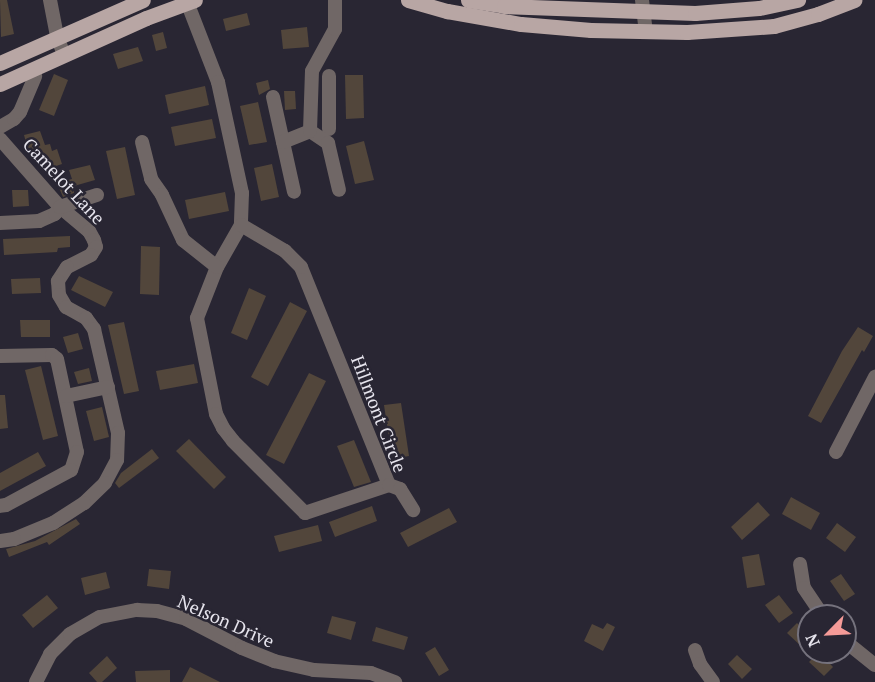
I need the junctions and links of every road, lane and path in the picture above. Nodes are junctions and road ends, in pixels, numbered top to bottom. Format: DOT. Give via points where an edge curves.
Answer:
graph roads {
  1 [pos="50,0"];
  2 [pos="143,0"];
  3 [pos="335,0"];
  4 [pos="408,0"];
  5 [pos="468,0"];
  6 [pos="798,0"];
  7 [pos="854,0"];
  8 [pos="191,1"];
  9 [pos="642,6"];
  10 [pos="646,31"];
  11 [pos="57,37"];
  12 [pos="64,54"];
  13 [pos="0,63"];
  14 [pos="35,76"];
  15 [pos="329,76"];
  16 [pos="0,84"];
  17 [pos="273,96"];
  18 [pos="311,98"];
  19 [pos="329,99"];
  20 [pos="0,127"];
  21 [pos="329,129"];
  22 [pos="310,131"];
  23 [pos="0,139"];
  24 [pos="142,141"];
  25 [pos="283,142"];
  26 [pos="339,190"];
  27 [pos="294,192"];
  28 [pos="97,195"];
  29 [pos="60,207"];
  30 [pos="0,223"];
  31 [pos="241,225"];
  32 [pos="217,267"];
  33 [pos="0,356"];
  34 [pos="875,377"];
  35 [pos="108,387"];
  36 [pos="66,396"];
  37 [pos="836,452"];
  38 [pos="389,485"];
  39 [pos="0,506"];
  40 [pos="413,510"];
  41 [pos="0,541"];
  42 [pos="800,564"];
  43 [pos="815,604"];
  44 [pos="695,650"];
  45 [pos="857,650"];
  46 [pos="875,664"];
  47 [pos="36,682"];
  48 [pos="395,682"];
  49 [pos="713,682"];
  1 -- 11 [label="street"];
  2 -- 11 [label="main road"];
  3 -- 18 [label="street" via="335,29 314,66"];
  4 -- 10 [label="main road" via="521,24"];
  5 -- 9 [label="main road" via="519,6"];
  6 -- 9 [label="main road" via="739,11"];
  7 -- 10 [label="main road" via="818,14 757,28"];
  8 -- 12 [label="main road"];
  8 -- 31 [label="street, Hillmont Circle" via="218,82 242,193"];
  9 -- 10 [label="street"];
  11 -- 12 [label="street"];
  11 -- 13 [label="main road"];
  12 -- 16 [label="main road"];
  14 -- 20 [label="street" via="20,112"];
  15 -- 19 [label="street"];
  17 -- 25 [label="street"];
  18 -- 19 [label="street"];
  18 -- 22 [label="street"];
  19 -- 21 [label="street"];
  22 -- 25 [label="street"];
  22 -- 26 [label="street" via="328,143"];
  23 -- 29 [label="street, Camelot Lane"];
  24 -- 32 [label="street" via="151,179 183,240"];
  25 -- 27 [label="street"];
  28 -- 29 [label="street"];
  29 -- 30 [label="street" via="55,214 39,221"];
  29 -- 35 [label="street, Camelot Lane" via="89,231 96,247 91,255 67,267 58,281 59,295 66,307 86,318 94,329"];
  31 -- 32 [label="street, Hillmont Circle"];
  31 -- 38 [label="street, Hillmont Circle" via="285,251 301,267"];
  32 -- 38 [label="street, Hillmont Circle" via="196,318 216,414 228,435 304,513"];
  33 -- 36 [label="street" via="52,355 57,359"];
  34 -- 37 [label="street"];
  35 -- 36 [label="street"];
  35 -- 41 [label="street, Camelot Lane" via="118,433 117,460 105,483 84,503 53,522"];
  36 -- 39 [label="street" via="77,452 71,470"];
  38 -- 40 [label="street" via="400,489"];
  42 -- 43 [label="street" via="804,588"];
  44 -- 49 [label="street"];
  45 -- 46 [label="street"];
  47 -- 48 [label="street, Nelson Drive" via="52,652 80,627 108,615 146,610 192,621 274,661 314,670 371,673"];
}
